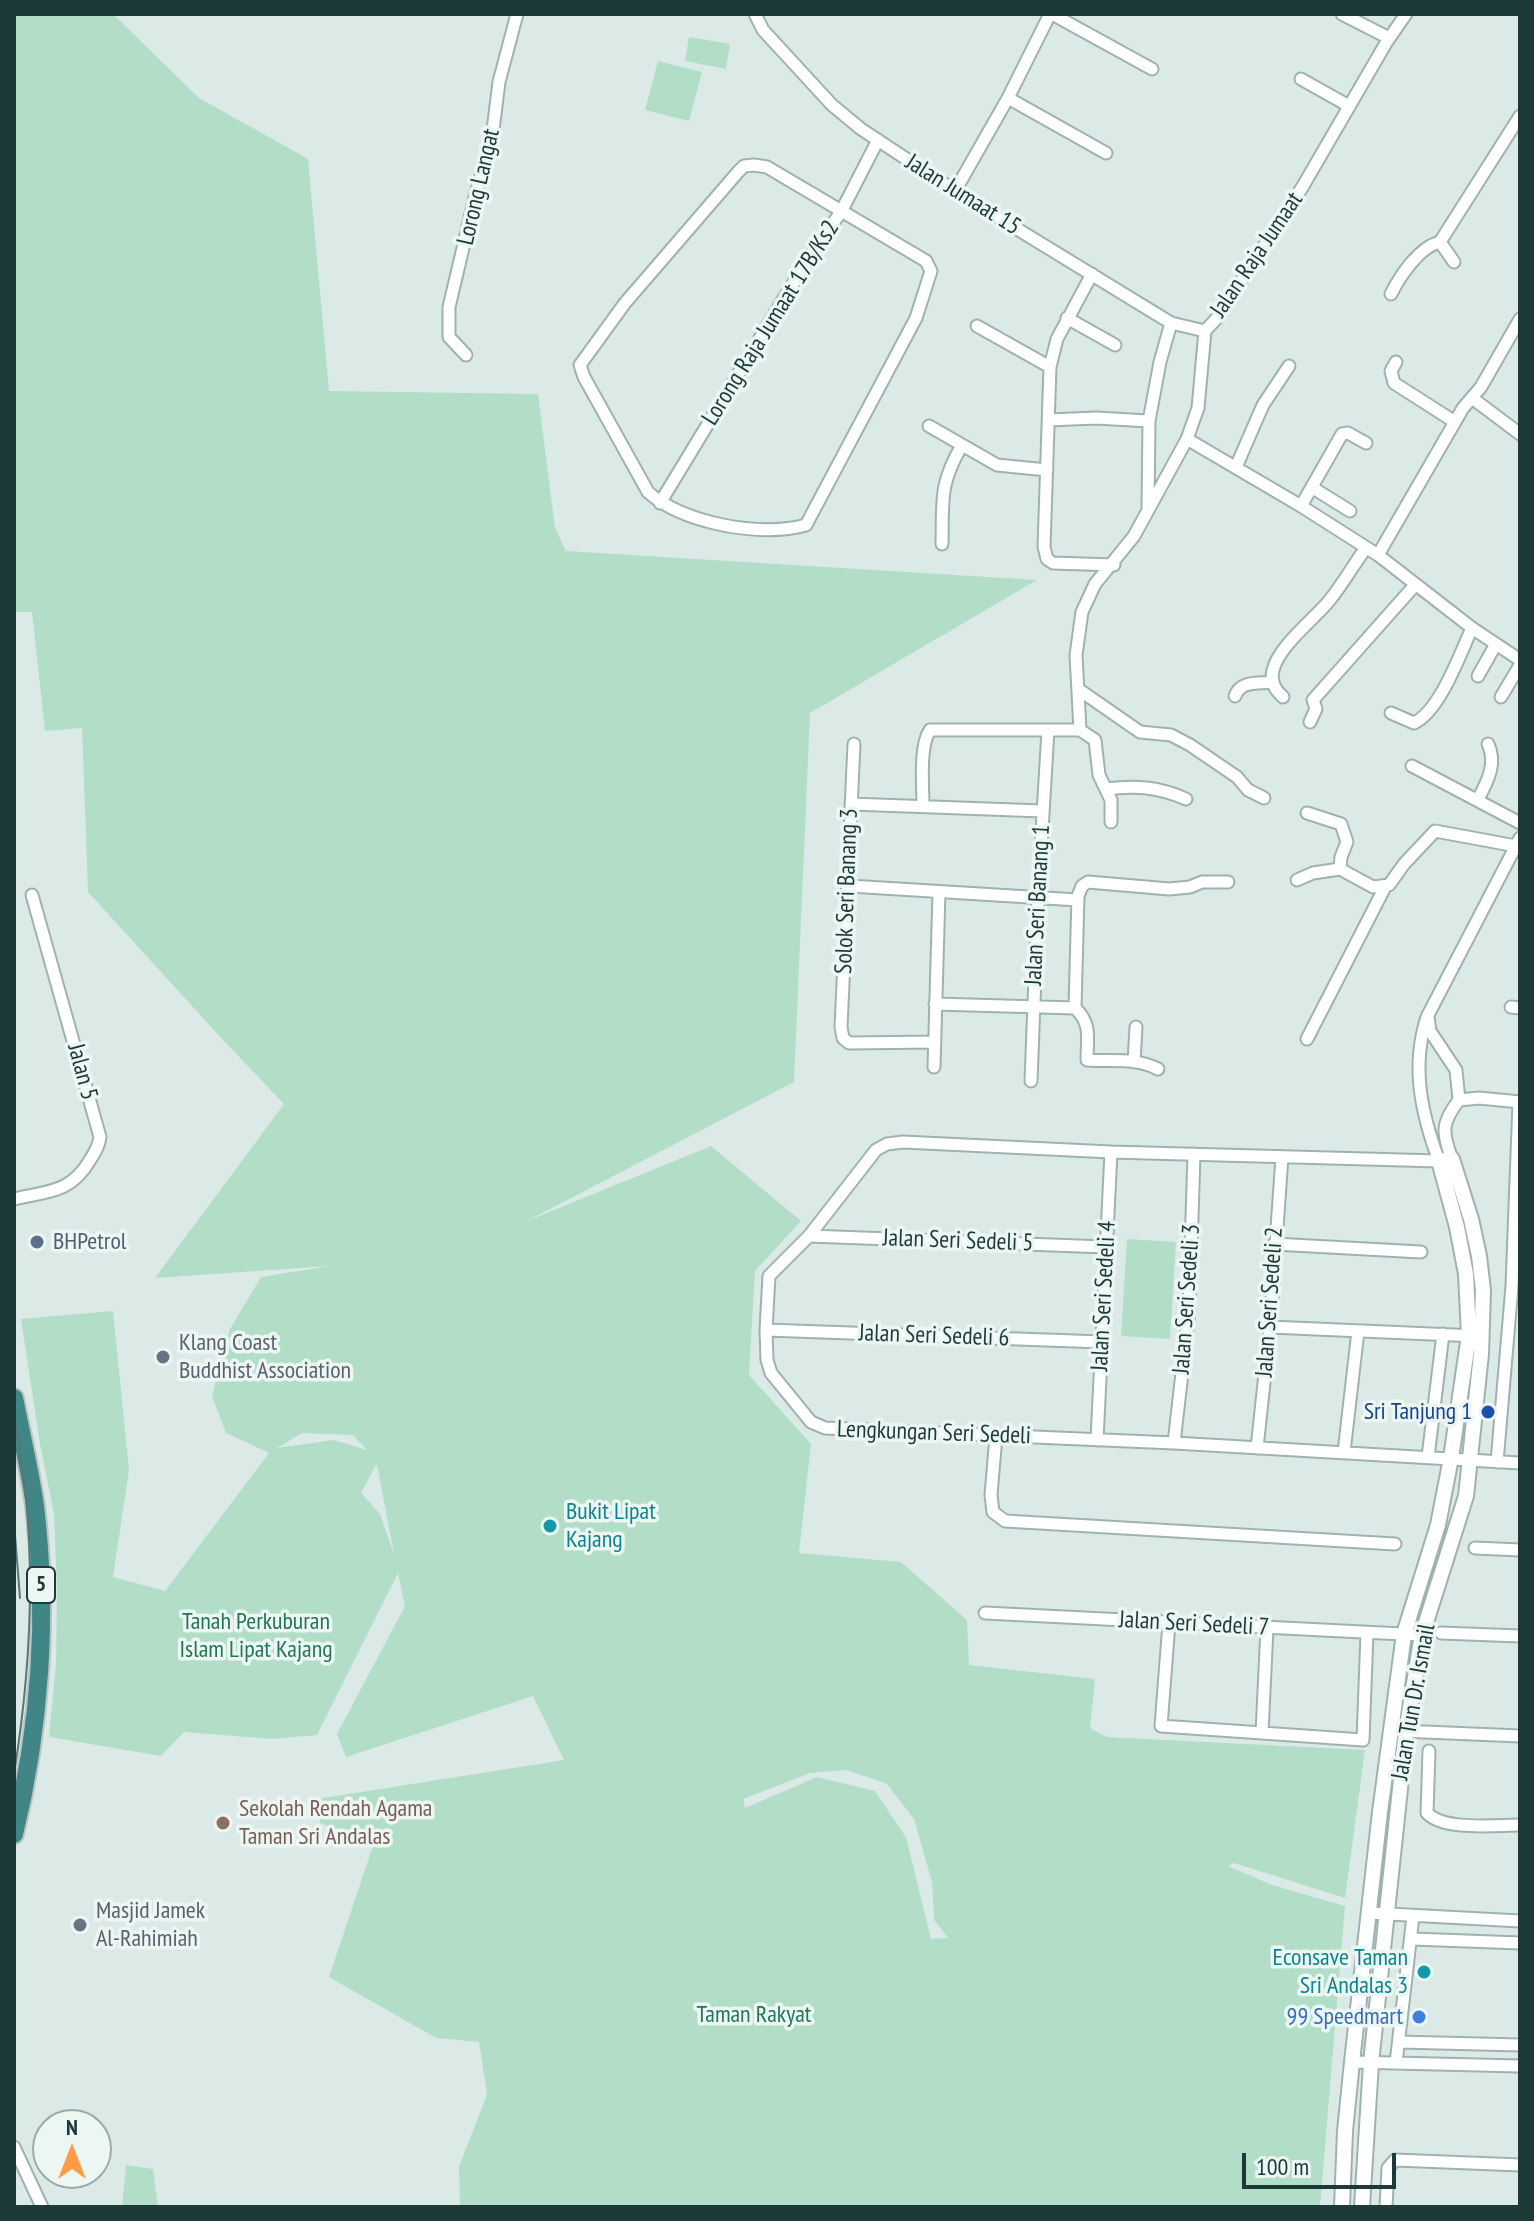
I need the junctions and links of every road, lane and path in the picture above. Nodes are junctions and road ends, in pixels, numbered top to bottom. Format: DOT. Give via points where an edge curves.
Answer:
graph roads {
  1 [pos="517,14"];
  2 [pos="755,14"];
  3 [pos="1051,14"];
  4 [pos="1342,14"];
  5 [pos="1406,14"];
  6 [pos="1389,38"];
  7 [pos="1152,69"];
  8 [pos="1301,79"];
  9 [pos="1008,98"];
  10 [pos="1349,106"];
  11 [pos="1520,116"];
  12 [pos="878,140"];
  13 [pos="1106,153"];
  14 [pos="955,191"];
  15 [pos="841,212"];
  16 [pos="1440,242"];
  17 [pos="1454,262"];
  18 [pos="1092,274"];
  19 [pos="1391,294"];
  20 [pos="1067,318"];
  21 [pos="1520,319"];
  22 [pos="1171,323"];
  23 [pos="977,326"];
  24 [pos="1205,331"];
  25 [pos="1115,345"];
  26 [pos="466,355"];
  27 [pos="1396,362"];
  28 [pos="1289,366"];
  29 [pos="1050,367"];
  30 [pos="1472,398"];
  31 [pos="1048,420"];
  32 [pos="1149,421"];
  33 [pos="1455,422"];
  34 [pos="929,426"];
  35 [pos="1520,434"];
  36 [pos="1187,439"];
  37 [pos="1366,443"];
  38 [pos="962,445"];
  39 [pos="1234,461"];
  40 [pos="1047,470"];
  41 [pos="1307,497"];
  42 [pos="660,503"];
  43 [pos="1148,509"];
  44 [pos="1350,511"];
  45 [pos="942,544"];
  46 [pos="1365,549"];
  47 [pos="1378,555"];
  48 [pos="1114,565"];
  49 [pos="1415,585"];
  50 [pos="1472,628"];
  51 [pos="1496,644"];
  52 [pos="1520,663"];
  53 [pos="1478,676"];
  54 [pos="1273,682"];
  55 [pos="1078,689"];
  56 [pos="1235,696"];
  57 [pos="1283,697"];
  58 [pos="1501,697"];
  59 [pos="1391,713"];
  60 [pos="1310,722"];
  61 [pos="1048,730"];
  62 [pos="1080,730"];
  63 [pos="854,744"];
  64 [pos="1488,744"];
  65 [pos="1412,766"];
  66 [pos="1106,789"];
  67 [pos="1264,798"];
  68 [pos="1186,799"];
  69 [pos="1478,799"];
  70 [pos="851,804"];
  71 [pos="923,806"];
  72 [pos="1042,811"];
  73 [pos="1307,813"];
  74 [pos="1111,822"];
  75 [pos="1520,823"];
  76 [pos="1518,842"];
  77 [pos="1340,869"];
  78 [pos="1297,880"];
  79 [pos="1228,882"];
  80 [pos="849,886"];
  81 [pos="1385,887"];
  82 [pos="939,892"];
  83 [pos="32,895"];
  84 [pos="1038,898"];
  85 [pos="1078,900"];
  86 [pos="935,1004"];
  87 [pos="1034,1005"];
  88 [pos="1075,1008"];
  89 [pos="1427,1017"];
  90 [pos="1136,1027"];
  91 [pos="1307,1039"];
  92 [pos="934,1042"];
  93 [pos="1134,1062"];
  94 [pos="934,1067"];
  95 [pos="1158,1069"];
  96 [pos="1031,1081"];
  97 [pos="1459,1100"];
  98 [pos="1520,1102"];
  99 [pos="1111,1152"];
  100 [pos="1194,1154"];
  101 [pos="1282,1157"];
  102 [pos="1445,1160"];
  103 [pos="14,1199"];
  104 [pos="809,1236"];
  105 [pos="1274,1244"];
  106 [pos="1106,1247"];
  107 [pos="1421,1252"];
  108 [pos="1516,1287"];
  109 [pos="1270,1327"];
  110 [pos="766,1330"];
  111 [pos="1358,1331"];
  112 [pos="1443,1334"];
  113 [pos="1476,1336"];
  114 [pos="1102,1342"];
  115 [pos="14,1398"];
  116 [pos="996,1436"];
  117 [pos="1097,1440"];
  118 [pos="1174,1443"];
  119 [pos="1257,1448"];
  120 [pos="1344,1452"];
  121 [pos="1428,1457"];
  122 [pos="1451,1458"];
  123 [pos="1469,1460"];
  124 [pos="1497,1462"];
  125 [pos="1520,1463"];
  126 [pos="1395,1544"];
  127 [pos="1475,1548"];
  128 [pos="1520,1550"];
  129 [pos="985,1613"];
  130 [pos="1169,1623"];
  131 [pos="1267,1628"];
  132 [pos="1367,1633"];
  133 [pos="1441,1633"];
  134 [pos="1404,1634"];
  135 [pos="1422,1635"];
  136 [pos="1520,1636"];
  137 [pos="1390,1731"];
  138 [pos="1406,1732"];
  139 [pos="1262,1733"];
  140 [pos="1520,1736"];
  141 [pos="1429,1751"];
  142 [pos="1520,1825"];
  143 [pos="14,1834"];
  144 [pos="1378,1914"];
  145 [pos="1413,1916"];
  146 [pos="1520,1921"];
  147 [pos="1412,1939"];
  148 [pos="1520,1943"];
  149 [pos="1399,2042"];
  150 [pos="1520,2045"];
  151 [pos="1352,2062"];
  152 [pos="1371,2063"];
  153 [pos="1396,2063"];
  154 [pos="1520,2066"];
  155 [pos="14,2147"];
  156 [pos="1520,2165"];
  157 [pos="42,2207"];
  158 [pos="1342,2207"];
  159 [pos="1362,2207"];
  160 [pos="1386,2207"];
  1 -- 26 [label="street, Lorong Langat" via="449,307 449,337"];
  2 -- 12 [label="street, Jalan Jumaat 15" via="763,30 832,105"];
  3 -- 7 [label="street"];
  3 -- 9 [label="street"];
  4 -- 6 [label="street"];
  5 -- 6 [label="street, Jalan Raja Jumaat"];
  6 -- 10 [label="street, Jalan Raja Jumaat"];
  8 -- 10 [label="street"];
  9 -- 13 [label="street"];
  9 -- 14 [label="street"];
  10 -- 24 [label="street, Jalan Raja Jumaat" via="1303,186"];
  11 -- 16 [label="street"];
  12 -- 14 [label="street, Jalan Jumaat 15"];
  12 -- 15 [label="street, Lorong Raja Jumaat 17B/Ks2"];
  14 -- 18 [label="street, Jalan Jumaat 15"];
  15 -- 42 [label="street, Lorong Raja Jumaat 17B/Ks2"];
  15 -- 42 [label="street" via="767,167 744,166 583,358 584,377 648,492"];
  15 -- 42 [label="street" via="926,261 931,271 916,318 806,525 727,526"];
  16 -- 17 [label="street"];
  16 -- 19 [label="street" via="1425,247"];
  18 -- 20 [label="street"];
  18 -- 22 [label="street, Jalan Jumaat 15"];
  20 -- 25 [label="street"];
  20 -- 29 [label="street"];
  21 -- 30 [label="street"];
  22 -- 24 [label="street, Jalan Jumaat 15"];
  22 -- 32 [label="street"];
  23 -- 29 [label="street"];
  24 -- 36 [label="street, Jalan Raja Jumaat" via="1198,408"];
  27 -- 33 [label="street" via="1391,371 1394,383"];
  28 -- 39 [label="street"];
  29 -- 31 [label="street"];
  30 -- 33 [label="street"];
  30 -- 35 [label="street"];
  31 -- 32 [label="street"];
  31 -- 40 [label="street"];
  32 -- 43 [label="street"];
  33 -- 47 [label="street"];
  34 -- 38 [label="street"];
  36 -- 39 [label="street"];
  36 -- 43 [label="street, Jalan Raja Jumaat"];
  37 -- 41 [label="street" via="1342,434"];
  38 -- 40 [label="street" via="997,465"];
  38 -- 45 [label="street" via="943,488"];
  39 -- 41 [label="street"];
  40 -- 48 [label="street" via="1047,559"];
  41 -- 44 [label="street"];
  41 -- 46 [label="street"];
  43 -- 48 [label="street, Jalan Raja Jumaat"];
  46 -- 47 [label="street"];
  46 -- 54 [label="street" via="1278,660"];
  47 -- 49 [label="street"];
  48 -- 55 [label="street, Jalan Raja Jumaat" via="1095,584 1082,612"];
  49 -- 50 [label="street"];
  49 -- 60 [label="street" via="1313,700 1316,709"];
  50 -- 51 [label="street"];
  50 -- 59 [label="street" via="1424,719 1414,723"];
  51 -- 52 [label="street"];
  51 -- 53 [label="street"];
  52 -- 58 [label="street"];
  54 -- 56 [label="street" via="1247,684"];
  54 -- 57 [label="street"];
  55 -- 62 [label="street, Jalan Raja Jumaat"];
  55 -- 67 [label="street" via="1140,732 1171,735 1190,745"];
  61 -- 62 [label="street"];
  61 -- 71 [label="street" via="930,730"];
  61 -- 72 [label="street, Jalan Seri Banang 1"];
  62 -- 66 [label="street" via="1095,740"];
  63 -- 70 [label="street, Solok Seri Banang 3"];
  64 -- 69 [label="street" via="1491,768"];
  65 -- 69 [label="street"];
  66 -- 68 [label="street" via="1137,786"];
  66 -- 74 [label="street"];
  69 -- 75 [label="street"];
  70 -- 71 [label="street"];
  70 -- 80 [label="street, Solok Seri Banang 3"];
  71 -- 72 [label="street"];
  72 -- 84 [label="street, Jalan Seri Banang 1"];
  73 -- 77 [label="street" via="1345,830"];
  76 -- 81 [label="street" via="1435,831"];
  76 -- 89 [label="street"];
  77 -- 78 [label="street"];
  77 -- 81 [label="street" via="1373,887"];
  79 -- 85 [label="street" via="1169,889 1088,882"];
  80 -- 82 [label="street"];
  80 -- 92 [label="street, Solok Seri Banang 3" via="843,1038 849,1043"];
  81 -- 91 [label="street"];
  82 -- 84 [label="street"];
  82 -- 86 [label="street"];
  83 -- 103 [label="street, Jalan 5" via="100,1137 76,1180"];
  84 -- 85 [label="street"];
  84 -- 87 [label="street, Jalan Seri Banang 1"];
  85 -- 88 [label="street"];
  86 -- 87 [label="street"];
  86 -- 92 [label="street"];
  87 -- 88 [label="street"];
  87 -- 96 [label="street, Jalan Seri Banang 1"];
  88 -- 93 [label="street" via="1087,1025 1087,1060"];
  89 -- 97 [label="street" via="1430,1031 1456,1070"];
  89 -- 102 [label="street" via="1421,1037 1420,1096 1427,1128"];
  90 -- 93 [label="street"];
  92 -- 94 [label="street"];
  93 -- 95 [label="street"];
  97 -- 98 [label="street"];
  97 -- 102 [label="street" via="1444,1128"];
  98 -- 108 [label="street"];
  99 -- 100 [label="street, Lengkungan Seri Sedeli"];
  99 -- 104 [label="street, Lengkungan Seri Sedeli" via="887,1144 876,1150"];
  99 -- 106 [label="street, Jalan Seri Sedeli 4"];
  100 -- 101 [label="street, Lengkungan Seri Sedeli"];
  100 -- 118 [label="street, Jalan Seri Sedeli 3" via="1189,1312"];
  101 -- 102 [label="street, Lengkungan Seri Sedeli"];
  101 -- 105 [label="street, Jalan Seri Sedeli 2"];
  102 -- 113 [label="street, Jalan Tun Dr. Ismail" via="1471,1219 1479,1256 1483,1290"];
  104 -- 106 [label="street, Jalan Seri Sedeli 5"];
  104 -- 110 [label="street, Lengkungan Seri Sedeli" via="769,1276"];
  105 -- 107 [label="street"];
  105 -- 109 [label="street, Jalan Seri Sedeli 2"];
  106 -- 114 [label="street, Jalan Seri Sedeli 4"];
  108 -- 124 [label="street"];
  109 -- 111 [label="street"];
  109 -- 119 [label="street, Jalan Seri Sedeli 2"];
  110 -- 114 [label="street, Jalan Seri Sedeli 6"];
  110 -- 116 [label="street, Lengkungan Seri Sedeli" via="771,1373 811,1422 825,1428"];
  111 -- 112 [label="street"];
  111 -- 120 [label="street"];
  112 -- 113 [label="street"];
  112 -- 121 [label="street"];
  113 -- 122 [label="street, Jalan Tun Dr. Ismail"];
  113 -- 123 [label="street, Jalan Tun Dr. Ismail"];
  114 -- 117 [label="street, Jalan Seri Sedeli 4"];
  115 -- 143 [label="highway, 5" via="35,1505 41,1586 37,1697"];
  116 -- 117 [label="street, Lengkungan Seri Sedeli"];
  116 -- 126 [label="street" via="991,1495 993,1512 1005,1521"];
  117 -- 118 [label="street, Lengkungan Seri Sedeli"];
  118 -- 119 [label="street, Lengkungan Seri Sedeli"];
  119 -- 120 [label="street, Lengkungan Seri Sedeli"];
  120 -- 121 [label="street, Lengkungan Seri Sedeli"];
  121 -- 122 [label="street, Lengkungan Seri Sedeli"];
  122 -- 123 [label="street, Lengkungan Seri Sedeli"];
  122 -- 134 [label="street, Jalan Tun Dr. Ismail" via="1438,1525"];
  123 -- 124 [label="street, Lengkungan Seri Sedeli"];
  123 -- 135 [label="street, Jalan Tun Dr. Ismail" via="1466,1496"];
  124 -- 125 [label="street, Lengkungan Seri Sedeli"];
  127 -- 128 [label="street"];
  129 -- 130 [label="street, Jalan Seri Sedeli 7"];
  130 -- 131 [label="street, Jalan Seri Sedeli 7"];
  130 -- 139 [label="street" via="1161,1726"];
  131 -- 132 [label="street, Jalan Seri Sedeli 7"];
  131 -- 139 [label="street"];
  132 -- 134 [label="street, Jalan Seri Sedeli 7"];
  132 -- 139 [label="street" via="1363,1740"];
  133 -- 136 [label="street"];
  134 -- 135 [label="street, Jalan Seri Sedeli 7"];
  134 -- 137 [label="street, Jalan Tun Dr. Ismail"];
  135 -- 138 [label="street, Jalan Tun Dr. Ismail"];
  137 -- 138 [label="street"];
  137 -- 144 [label="street, Jalan Tun Dr. Ismail"];
  138 -- 140 [label="street"];
  138 -- 144 [label="street, Jalan Tun Dr. Ismail"];
  141 -- 142 [label="street" via="1427,1813 1434,1820"];
  144 -- 145 [label="street"];
  144 -- 151 [label="street, Jalan Tun Dr. Ismail"];
  144 -- 152 [label="street, Jalan Tun Dr. Ismail"];
  145 -- 146 [label="street"];
  145 -- 147 [label="street"];
  147 -- 148 [label="street"];
  147 -- 149 [label="street"];
  149 -- 150 [label="street"];
  149 -- 153 [label="street"];
  151 -- 152 [label="street"];
  151 -- 158 [label="street, Jalan Tun Dr. Ismail"];
  152 -- 153 [label="street"];
  152 -- 159 [label="street, Jalan Tun Dr. Ismail"];
  153 -- 154 [label="street"];
  155 -- 157 [label="street"];
  156 -- 160 [label="street" via="1395,2160 1388,2168"];
}
